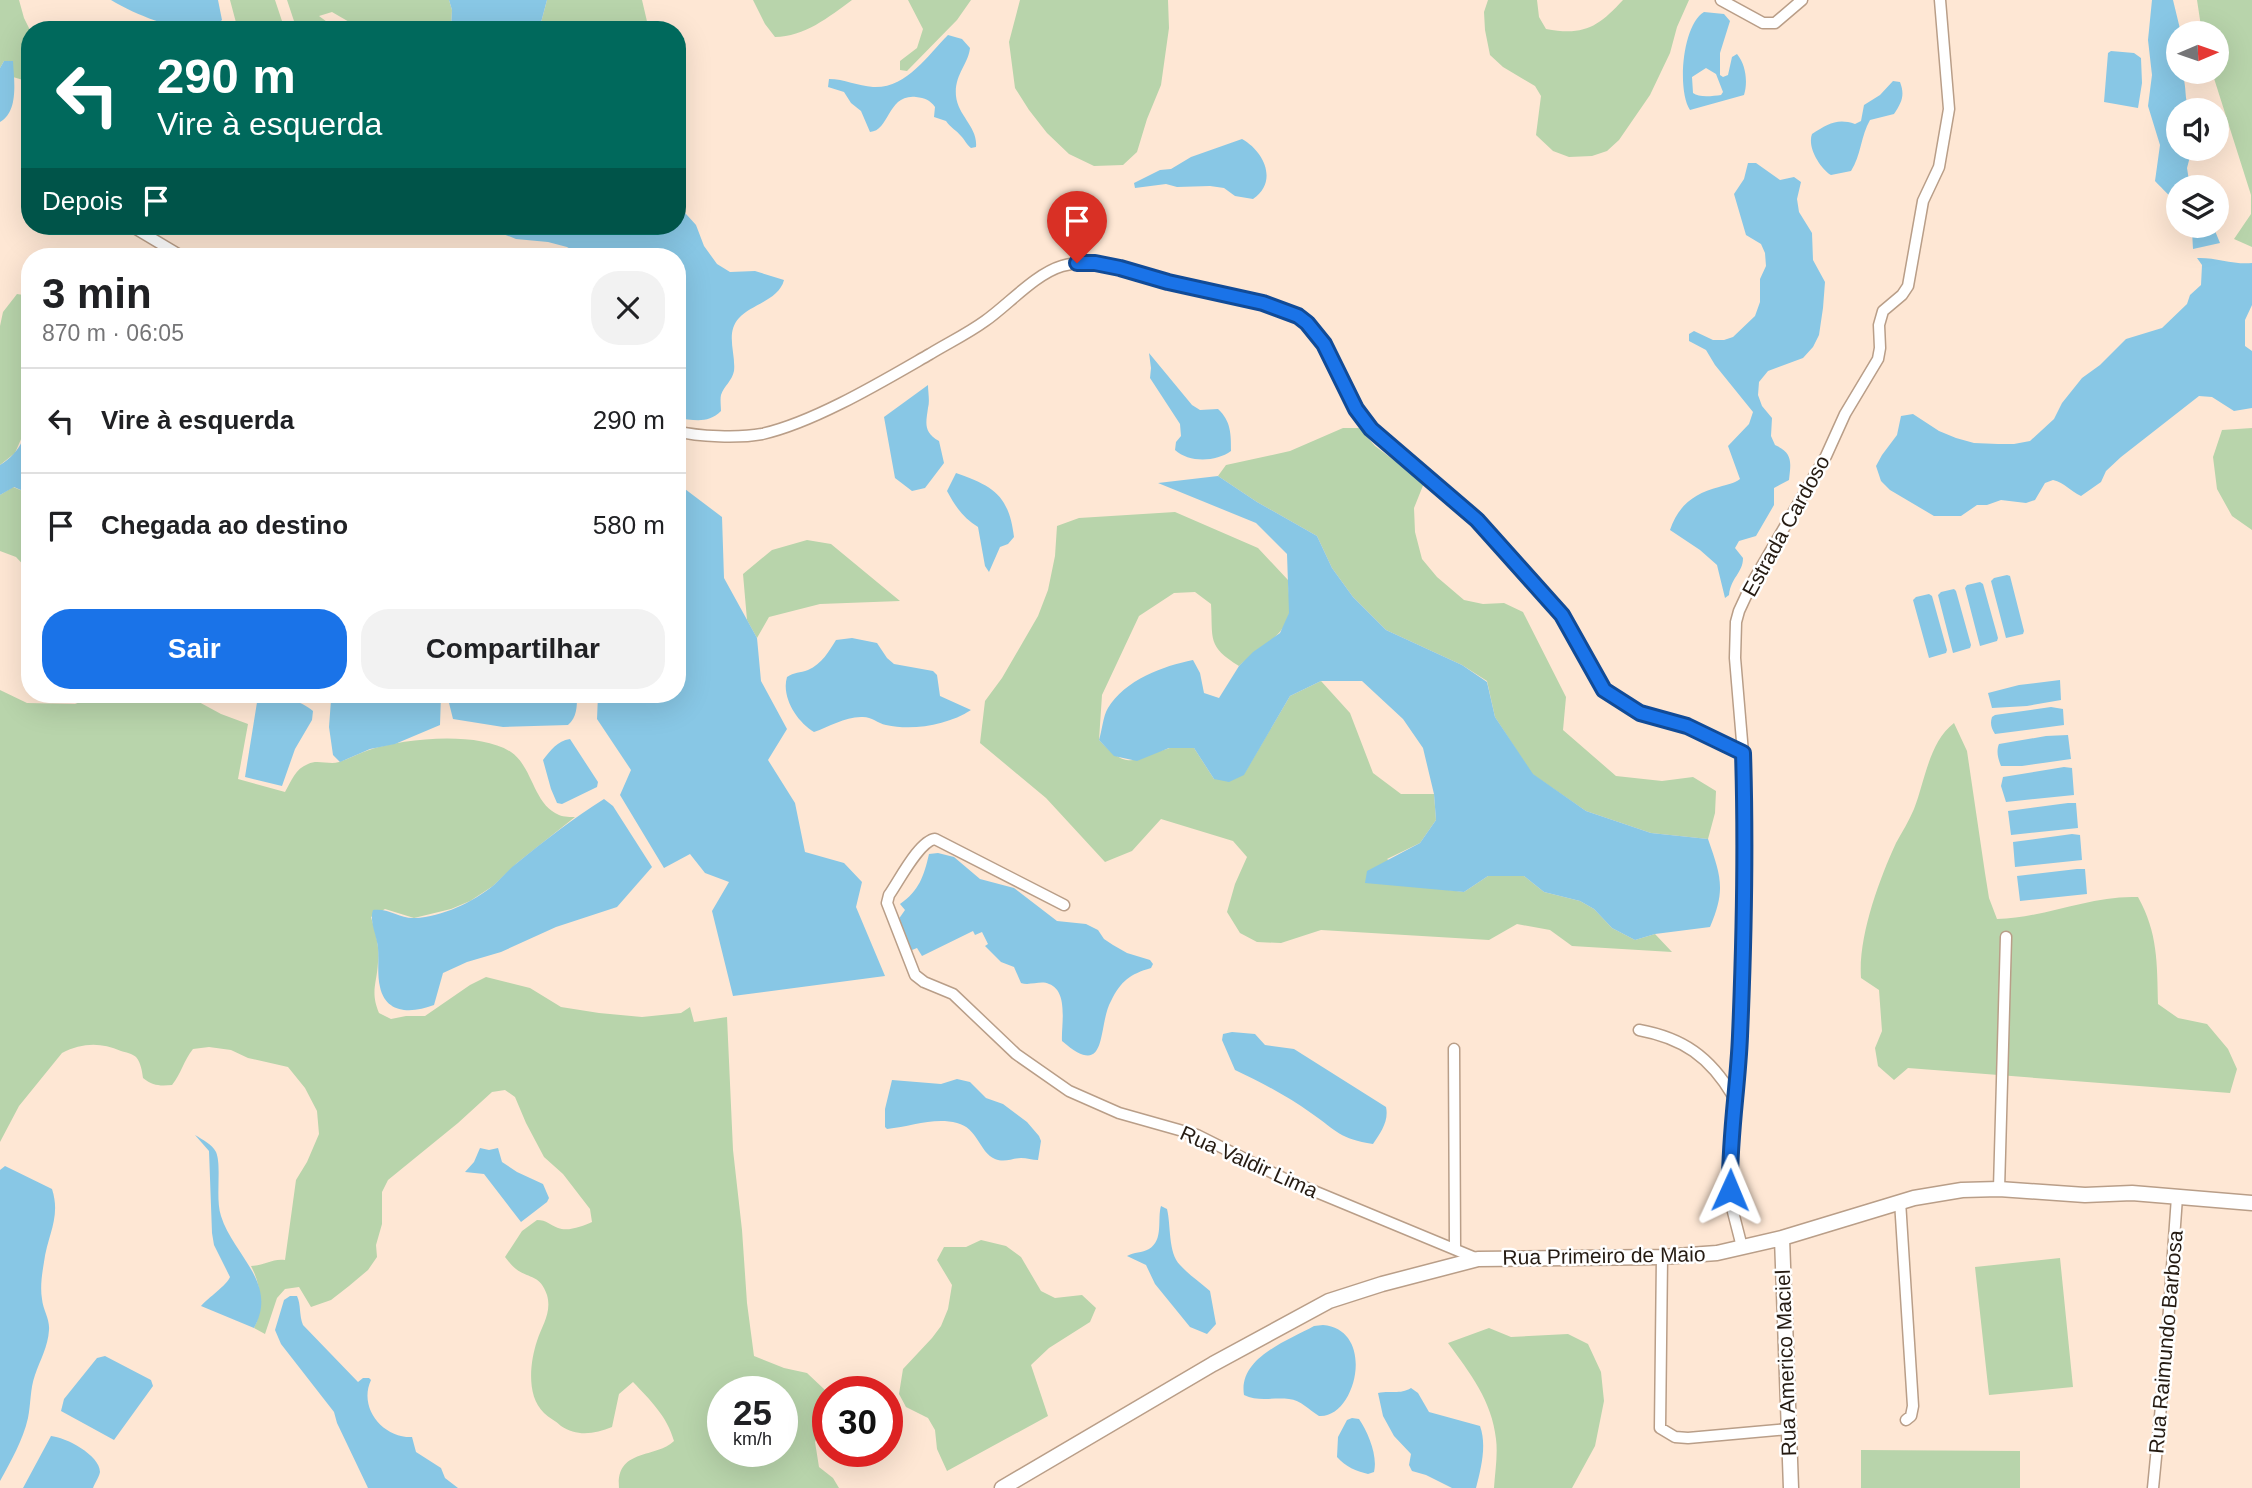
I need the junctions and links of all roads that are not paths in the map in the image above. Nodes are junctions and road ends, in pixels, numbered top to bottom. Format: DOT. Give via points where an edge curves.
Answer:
graph roads {
  1 [pos="1721,0"];
  2 [pos="1802,0"];
  3 [pos="1940,0"];
  4 [pos="146,235"];
  5 [pos="168,248"];
  6 [pos="686,433"];
  7 [pos="1743,753"];
  8 [pos="1063,905"];
  9 [pos="2006,937"];
  10 [pos="1639,1030"];
  11 [pos="1454,1049"];
  12 [pos="1734,1096"];
  13 [pos="1999,1189"];
  14 [pos="2177,1197"];
  15 [pos="1900,1202"];
  16 [pos="2252,1203"];
  17 [pos="1782,1238"];
  18 [pos="1742,1247"];
  19 [pos="1455,1248"];
  20 [pos="1662,1257"];
  21 [pos="1478,1259"];
  22 [pos="1906,1420"];
  23 [pos="1788,1429"];
  24 [pos="1002,1488"];
  25 [pos="1791,1488"];
  26 [pos="2153,1488"];
  1 -- 2 [label="street" via="1770,24"];
  3 -- 7 [label="street, Estrada Cardoso" via="1948,109 1939,167 1923,201 1908,286 1883,311 1878,359 1739,611 1735,658"];
  4 -- 5 [label="street"];
  6 -- 7 [label="street" via="746,436 796,422 882,382 958,338 1060,266 1095,263 1263,303 1298,316 1317,333 1365,421 1477,520 1547,597 1604,690 1640,713 1687,726"];
  7 -- 12 [label="street, Estrada Cardoso" via="1744,927"];
  8 -- 19 [label="street, Rua Valdir Lima" via="935,839 926,841 887,903 915,975 953,994 1028,1064 1087,1100 1197,1135 1285,1179"];
  9 -- 13 [label="street"];
  10 -- 12 [label="street" via="1679,1041 1700,1055"];
  11 -- 19 [label="street"];
  12 -- 18 [label="street, Estrada Cardoso" via="1731,1204"];
  13 -- 14 [label="main road, Rua Primeiro de Maio"];
  13 -- 15 [label="main road, Rua Primeiro de Maio" via="1962,1190"];
  14 -- 16 [label="main road, Rua Primeiro de Maio"];
  14 -- 26 [label="street, Rua Raimundo Barbosa"];
  15 -- 17 [label="main road, Rua Primeiro de Maio"];
  15 -- 22 [label="street" via="1913,1406"];
  17 -- 18 [label="main road, Rua Primeiro de Maio"];
  17 -- 23 [label="main road, Rua Americo Maciel"];
  18 -- 20 [label="main road, Rua Primeiro de Maio"];
  19 -- 21 [label="street, Rua Valdir Lima"];
  20 -- 21 [label="main road, Rua Primeiro de Maio"];
  20 -- 23 [label="street" via="1660,1428 1688,1438"];
  21 -- 24 [label="main road, Rua Primeiro de Maio" via="1329,1301"];
  23 -- 25 [label="main road, Rua Americo Maciel"];
}
